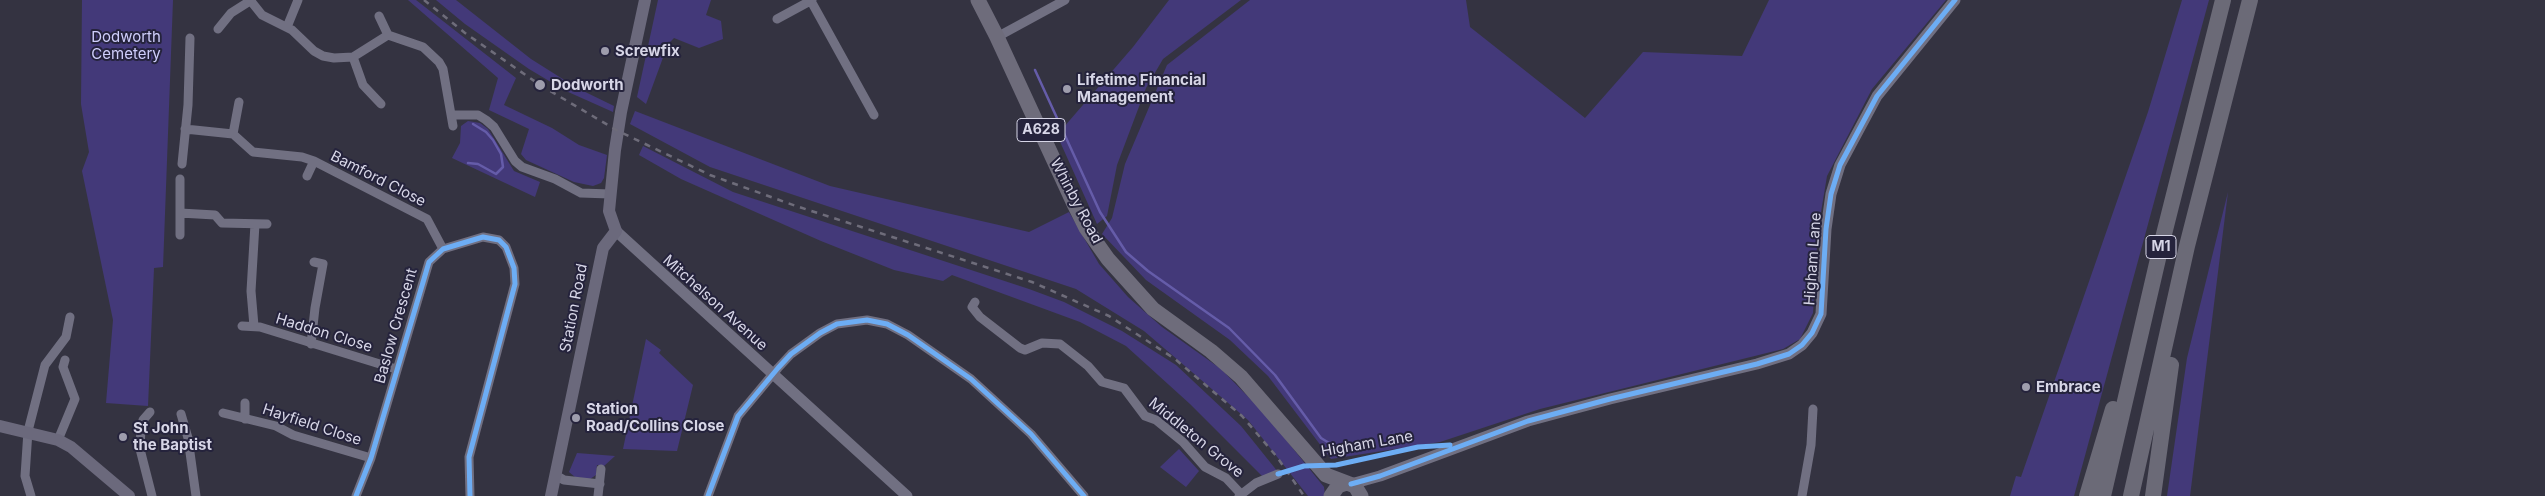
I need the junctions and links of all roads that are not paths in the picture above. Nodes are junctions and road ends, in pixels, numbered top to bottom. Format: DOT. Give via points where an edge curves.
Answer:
graph roads {
  1 [pos="250,0"];
  2 [pos="298,0"];
  3 [pos="645,0"];
  4 [pos="812,0"];
  5 [pos="978,0"];
  6 [pos="1065,0"];
  7 [pos="1954,0"];
  8 [pos="2223,0"];
  9 [pos="2250,0"];
  10 [pos="379,16"];
  11 [pos="778,19"];
  12 [pos="287,27"];
  13 [pos="218,29"];
  14 [pos="388,35"];
  15 [pos="997,36"];
  16 [pos="190,38"];
  17 [pos="352,57"];
  18 [pos="239,102"];
  19 [pos="381,104"];
  20 [pos="874,114"];
  21 [pos="452,115"];
  22 [pos="453,126"];
  23 [pos="185,129"];
  24 [pos="234,134"];
  25 [pos="314,161"];
  26 [pos="182,164"];
  27 [pos="307,176"];
  28 [pos="180,179"];
  29 [pos="610,194"];
  30 [pos="180,213"];
  31 [pos="255,224"];
  32 [pos="267,224"];
  33 [pos="616,231"];
  34 [pos="180,235"];
  35 [pos="2161,246"];
  36 [pos="2187,246"];
  37 [pos="443,249"];
  38 [pos="314,262"];
  39 [pos="975,302"];
  40 [pos="70,318"];
  41 [pos="242,326"];
  42 [pos="254,326"];
  43 [pos="312,344"];
  44 [pos="65,360"];
  45 [pos="396,370"];
  46 [pos="772,374"];
  47 [pos="245,403"];
  48 [pos="1813,409"];
  49 [pos="150,412"];
  50 [pos="222,413"];
  51 [pos="181,414"];
  52 [pos="245,419"];
  53 [pos="0,426"];
  54 [pos="28,431"];
  55 [pos="58,440"];
  56 [pos="371,458"];
  57 [pos="601,469"];
  58 [pos="1278,474"];
  59 [pos="1326,475"];
  60 [pos="557,476"];
  61 [pos="1380,476"];
  62 [pos="600,484"];
  63 [pos="1355,490"];
  64 [pos="1240,495"];
  65 [pos="32,496"];
  66 [pos="129,496"];
  67 [pos="152,496"];
  68 [pos="196,496"];
  69 [pos="356,496"];
  70 [pos="470,496"];
  71 [pos="551,496"];
  72 [pos="598,496"];
  73 [pos="708,496"];
  74 [pos="907,496"];
  75 [pos="1084,496"];
  76 [pos="1331,496"];
  77 [pos="1802,496"];
  78 [pos="2087,496"];
  79 [pos="2103,496"];
  80 [pos="2131,496"];
  81 [pos="2153,496"];
  1 -- 12 [label="street" via="270,20"];
  1 -- 13 [label="street" via="231,13"];
  2 -- 12 [label="street"];
  3 -- 29 [label="main road" via="618,130"];
  4 -- 11 [label="street"];
  4 -- 20 [label="street"];
  5 -- 15 [label="highway, Whinby Road / A628"];
  6 -- 15 [label="street"];
  7 -- 61 [label="street, Higham Lane" via="1877,96 1840,165 1831,194 1826,229 1821,314 1802,345 1789,354 1756,364 1528,421"];
  8 -- 35 [label="highway, M1"];
  9 -- 36 [label="highway, M1"];
  10 -- 14 [label="street"];
  12 -- 17 [label="street" via="323,56"];
  14 -- 17 [label="street"];
  14 -- 21 [label="street" via="423,47 439,62"];
  15 -- 59 [label="highway, Whinby Road / A628" via="1075,206 1108,259 1153,308 1241,376"];
  16 -- 23 [label="street"];
  17 -- 19 [label="street" via="363,85"];
  18 -- 24 [label="street"];
  21 -- 22 [label="street"];
  21 -- 29 [label="street" via="478,115 486,120 522,167 556,179 581,193"];
  23 -- 24 [label="street"];
  23 -- 26 [label="street"];
  24 -- 25 [label="street, Bamford Close" via="253,152"];
  25 -- 27 [label="street, Bamford Close"];
  25 -- 37 [label="street, Bamford Close" via="427,219"];
  28 -- 30 [label="street"];
  29 -- 33 [label="main road" via="609,211"];
  30 -- 31 [label="street" via="216,215 222,223"];
  30 -- 34 [label="street"];
  31 -- 32 [label="street"];
  31 -- 42 [label="street" via="251,291"];
  33 -- 46 [label="street, Mitchelson Avenue"];
  33 -- 60 [label="main road, Station Road" via="603,248"];
  35 -- 78 [label="highway, M1"];
  35 -- 79 [label="highway, M1"];
  36 -- 80 [label="highway, M1"];
  36 -- 81 [label="highway, M1"];
  37 -- 45 [label="street, Baslow Crescent" via="428,262"];
  37 -- 70 [label="street, Baslow Crescent" via="483,237 499,240 506,247 514,268 515,284 469,457"];
  38 -- 43 [label="street" via="323,264"];
  39 -- 64 [label="street, Middleton Grove" via="972,307 980,317 1020,348 1025,350 1042,343 1060,344 1102,382 1124,388 1145,416 1156,420 1183,442 1204,467 1226,478"];
  40 -- 54 [label="street" via="66,336 45,365"];
  41 -- 42 [label="street, Haddon Close"];
  42 -- 43 [label="street, Haddon Close"];
  43 -- 45 [label="street, Haddon Close"];
  44 -- 55 [label="street" via="63,367 75,399"];
  45 -- 56 [label="street, Baslow Crescent"];
  46 -- 73 [label="street" via="738,416"];
  46 -- 74 [label="street, Mitchelson Avenue"];
  46 -- 75 [label="street" via="808,341 836,324 867,320 887,324 934,351 971,379 1031,434"];
  47 -- 52 [label="street, Hayfield Close"];
  48 -- 77 [label="street" via="1811,445"];
  49 -- 67 [label="street" via="141,428 140,449"];
  50 -- 52 [label="street, Hayfield Close"];
  51 -- 68 [label="street" via="188,438"];
  52 -- 56 [label="street, Hayfield Close"];
  53 -- 54 [label="main road"];
  54 -- 55 [label="main road"];
  54 -- 65 [label="street" via="25,476"];
  55 -- 66 [label="main road" via="71,447"];
  56 -- 69 [label="street, Baslow Crescent"];
  57 -- 62 [label="street"];
  58 -- 64 [label="street" via="1256,483"];
  59 -- 63 [label="highway, Whinby Road / A628"];
  59 -- 76 [label="highway, Whinby Road / A628"];
  60 -- 62 [label="street" via="564,480"];
  60 -- 71 [label="main road, Station Road"];
  61 -- 63 [label="street, Higham Lane"];
  61 -- 63 [label="street, Higham Lane"];
  62 -- 72 [label="street"];
  63 -- 76 [label="highway, Whinby Road / A628" via="1338,486"];
}
